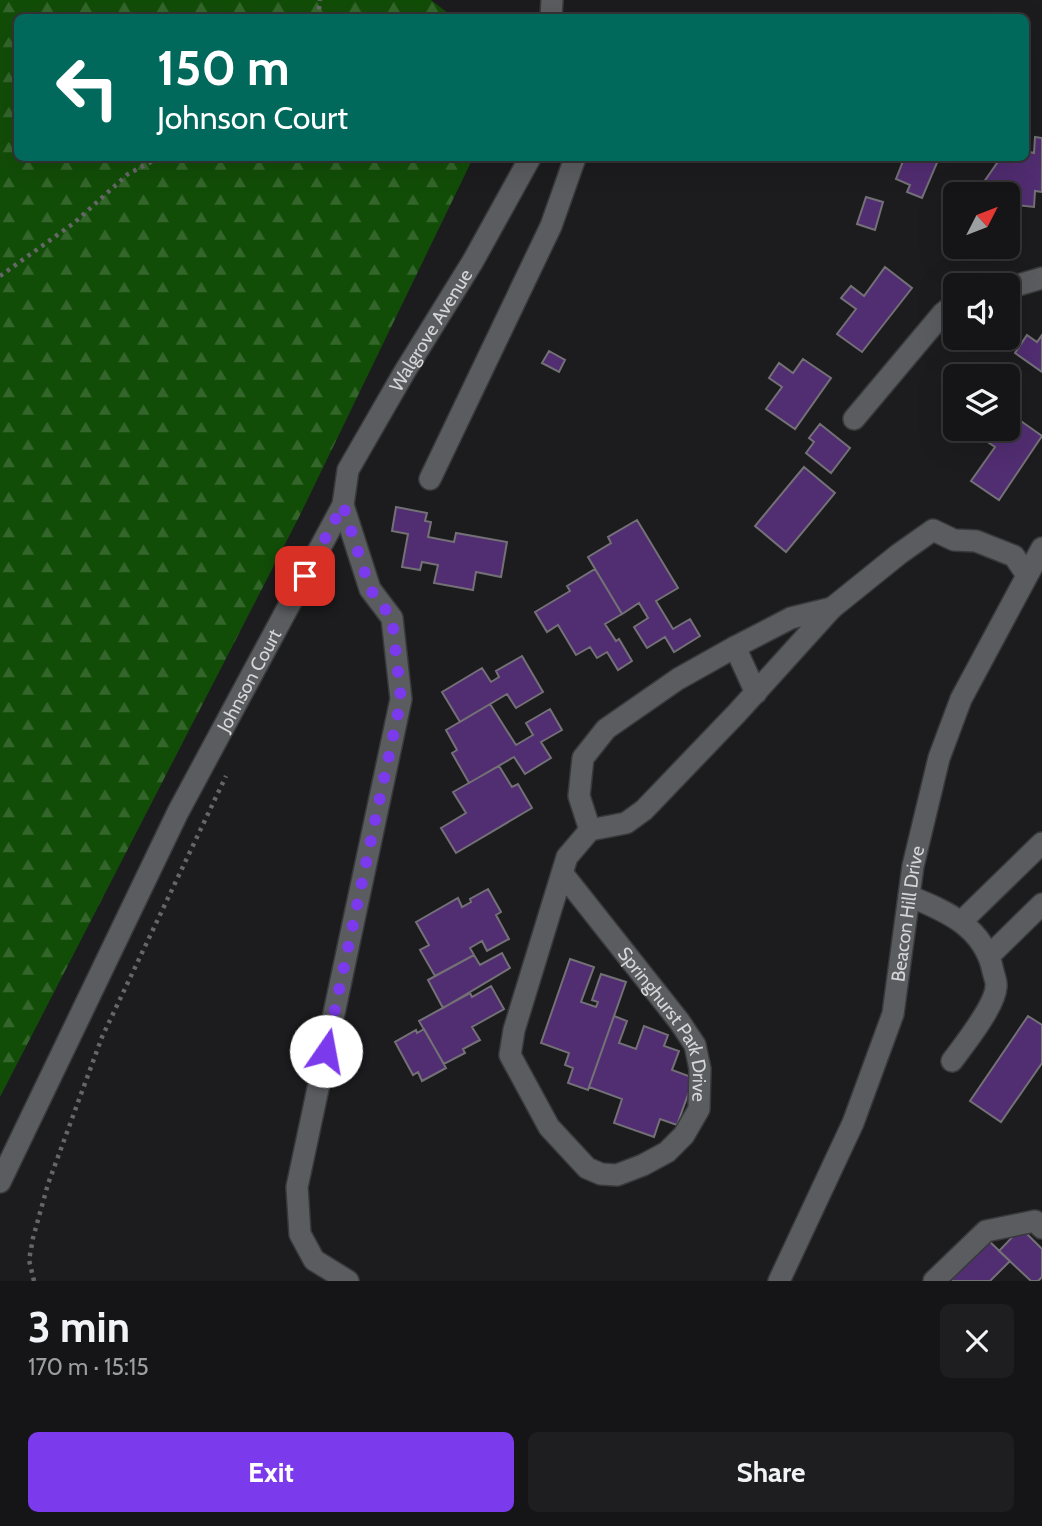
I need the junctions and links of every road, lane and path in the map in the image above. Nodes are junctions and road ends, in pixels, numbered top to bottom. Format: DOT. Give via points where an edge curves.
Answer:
graph roads {
  1 [pos="152,161"];
  2 [pos="528,161"];
  3 [pos="574,161"];
  4 [pos="0,275"];
  5 [pos="1042,278"];
  6 [pos="1020,284"];
  7 [pos="943,313"];
  8 [pos="854,419"];
  9 [pos="430,479"];
  10 [pos="343,505"];
  11 [pos="1042,548"];
  12 [pos="1027,575"];
  13 [pos="832,608"];
  14 [pos="735,647"];
  15 [pos="756,693"];
  16 [pos="232,765"];
  17 [pos="590,830"];
  18 [pos="1042,843"];
  19 [pos="562,873"];
  20 [pos="909,896"];
  21 [pos="1042,904"];
  22 [pos="962,921"];
  23 [pos="990,955"];
  24 [pos="952,1061"];
  25 [pos="0,1182"];
  26 [pos="1042,1228"];
  27 [pos="34,1281"];
  28 [pos="348,1281"];
  29 [pos="779,1281"];
  30 [pos="934,1281"];
  1 -- 4 [label="path" via="128,174 74,223"];
  2 -- 10 [label="street, Walgrove Avenue" via="348,470"];
  3 -- 9 [label="street" via="551,226"];
  5 -- 6 [label="street"];
  7 -- 8 [label="street"];
  10 -- 25 [label="street, Johnson Court" via="178,812"];
  10 -- 28 [label="street" via="370,589 392,618 401,699 298,1186 299,1234 314,1260"];
  11 -- 12 [label="street, Beacon Hill Drive"];
  12 -- 13 [label="street" via="1014,556 933,530"];
  12 -- 20 [label="street, Beacon Hill Drive" via="952,722 939,758"];
  13 -- 14 [label="street" via="791,618"];
  13 -- 15 [label="street"];
  14 -- 15 [label="street"];
  14 -- 17 [label="street" via="678,679 606,729 583,758 579,796"];
  15 -- 17 [label="street" via="644,810 626,822"];
  16 -- 27 [label="path" via="102,1037 48,1184 29,1260"];
  17 -- 19 [label="street, Springhurst Park Drive" via="567,858"];
  18 -- 22 [label="street"];
  19 -- 19 [label="street, Springhurst Park Drive" via="510,1055 549,1127 587,1168 617,1175 667,1152 684,1135 699,1109 700,1069 695,1045 679,1021"];
  20 -- 22 [label="street"];
  20 -- 29 [label="street, Beacon Hill Drive" via="893,1014 853,1123"];
  21 -- 23 [label="street"];
  22 -- 23 [label="street"];
  23 -- 24 [label="street" via="996,988 983,1017"];
  26 -- 30 [label="street" via="1035,1222 986,1231"];
}
